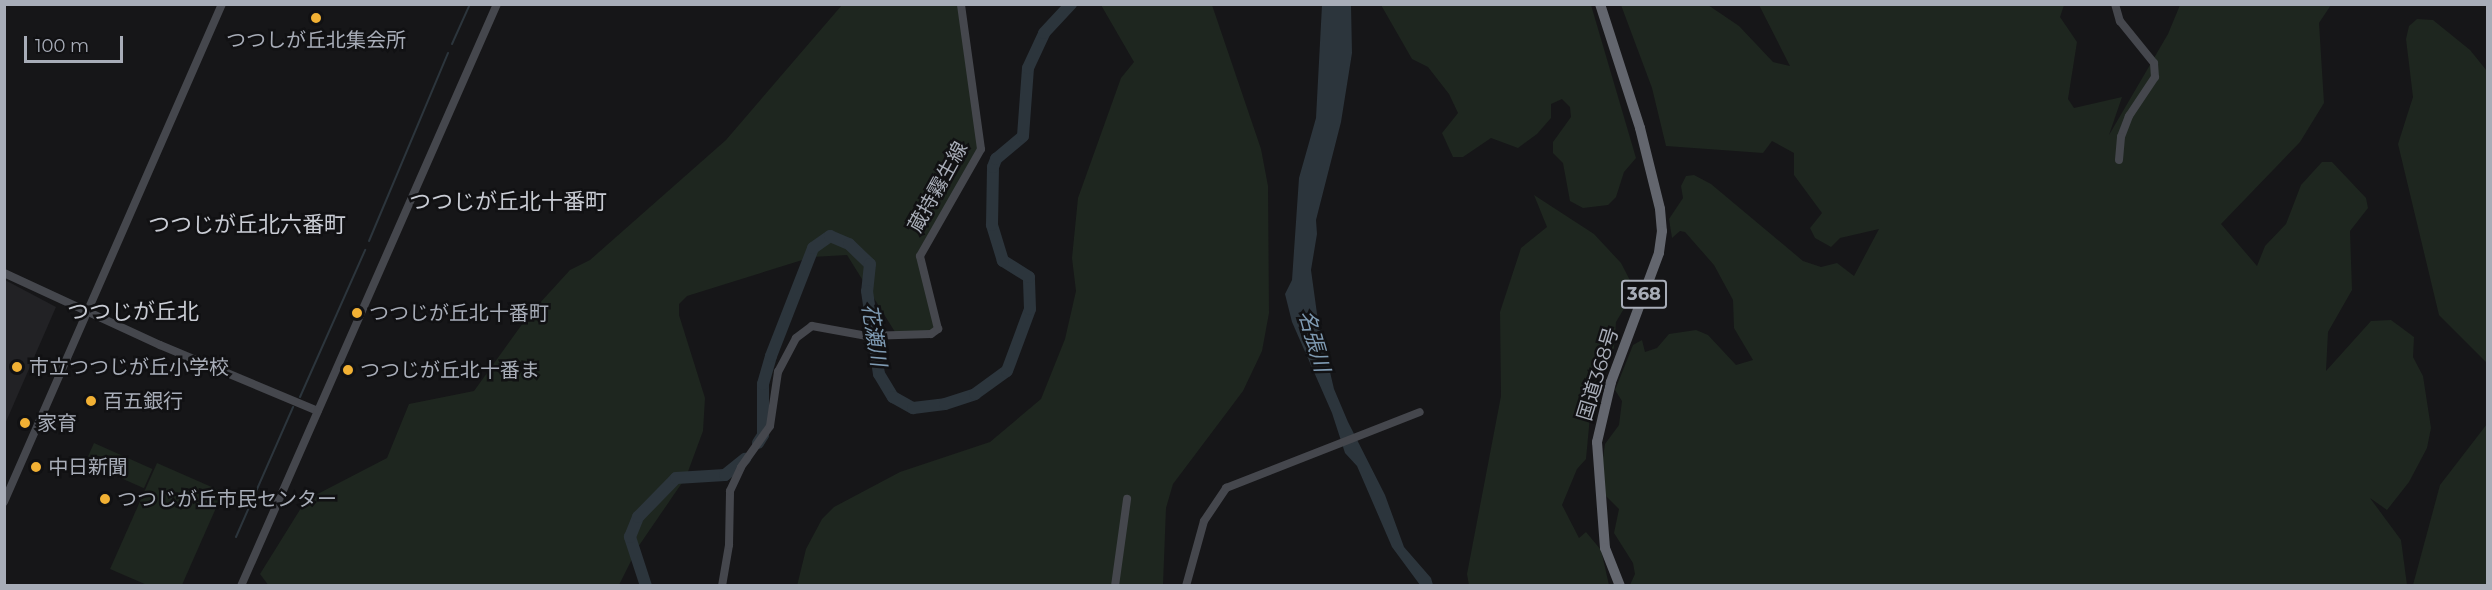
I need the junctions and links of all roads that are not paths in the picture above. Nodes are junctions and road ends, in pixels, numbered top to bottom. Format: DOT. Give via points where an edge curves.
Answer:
graph roads {
  1 [pos="222,4"];
  2 [pos="497,4"];
  3 [pos="961,4"];
  4 [pos="1600,4"];
  5 [pos="2115,4"];
  6 [pos="2119,160"];
  7 [pos="4,273"];
  8 [pos="88,309"];
  9 [pos="318,411"];
  10 [pos="1420,412"];
  11 [pos="1127,499"];
  12 [pos="4,502"];
  13 [pos="241,585"];
  14 [pos="722,585"];
  15 [pos="1115,585"];
  16 [pos="1185,585"];
  17 [pos="1620,585"];
  1 -- 8 [label="street"];
  2 -- 9 [label="street"];
  3 -- 14 [label="street, 蔵持霧生線" via="980,153 920,256 938,329 931,334 867,336 812,326 790,346 778,372 770,426 741,467 730,491 729,545"];
  4 -- 17 [label="highway, 国道368号 / 368" via="1640,128 1662,231 1659,253 1611,382 1597,442 1605,548"];
  5 -- 6 [label="street" via="2120,21 2154,63 2155,77 2128,116"];
  7 -- 8 [label="street"];
  8 -- 9 [label="street" via="160,345"];
  8 -- 12 [label="street"];
  9 -- 13 [label="street"];
  10 -- 16 [label="street" via="1226,488 1204,520"];
  11 -- 15 [label="street"];
}
